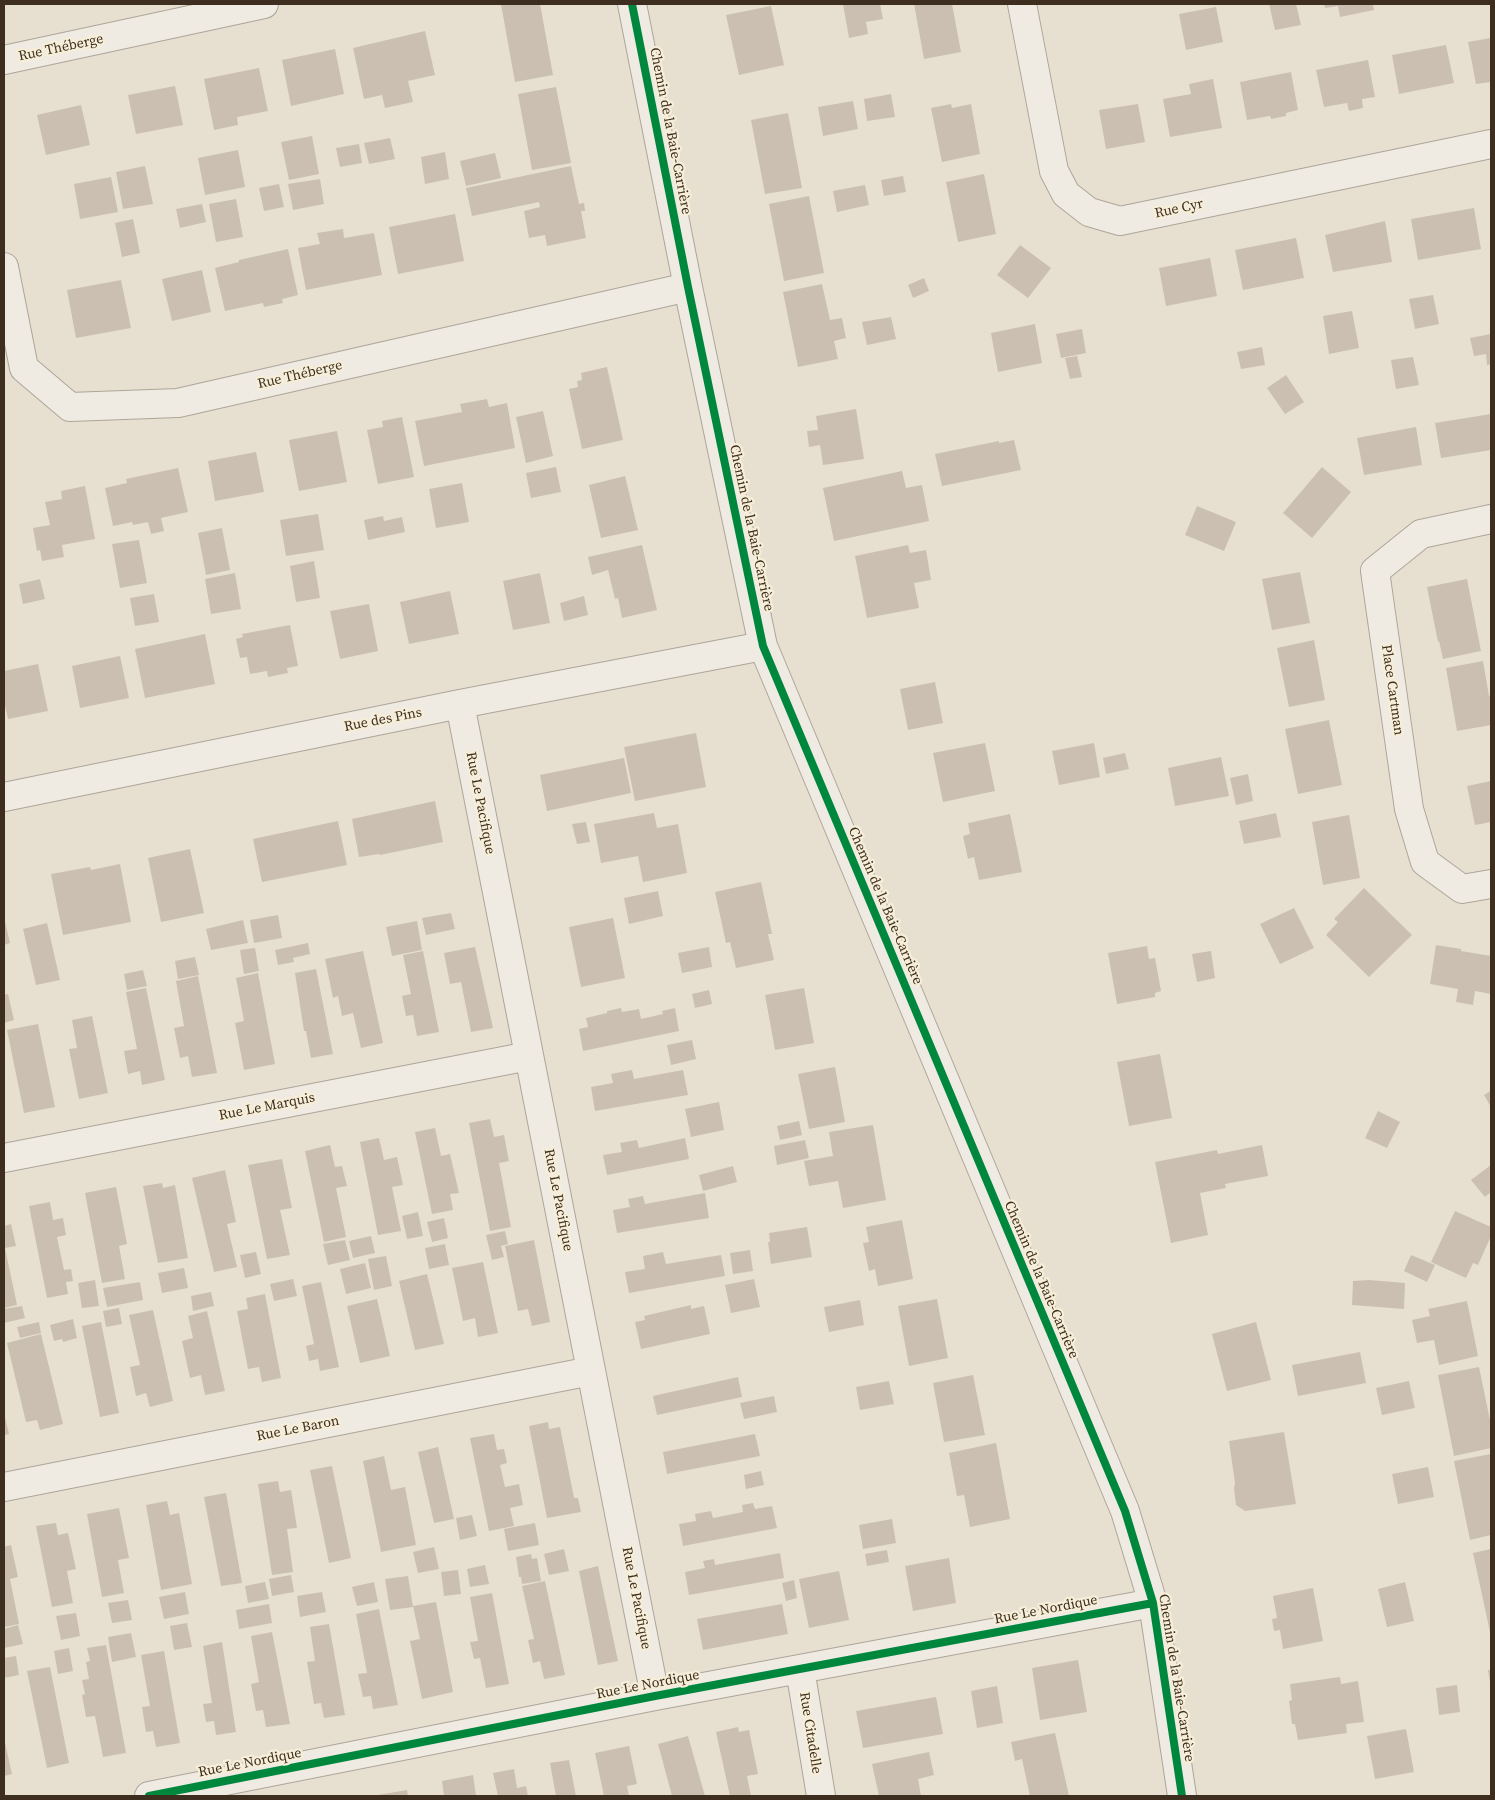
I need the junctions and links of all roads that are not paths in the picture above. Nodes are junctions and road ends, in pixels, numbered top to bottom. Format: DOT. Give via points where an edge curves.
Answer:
graph roads {
  1 [pos="264,4"];
  2 [pos="632,4"];
  3 [pos="1022,4"];
  4 [pos="4,60"];
  5 [pos="1491,144"];
  6 [pos="4,266"];
  7 [pos="688,287"];
  8 [pos="1491,519"];
  9 [pos="763,646"];
  10 [pos="460,704"];
  11 [pos="4,797"];
  12 [pos="1491,884"];
  13 [pos="529,1056"];
  14 [pos="4,1158"];
  15 [pos="592,1371"];
  16 [pos="4,1487"];
  17 [pos="1152,1603"];
  18 [pos="800,1669"];
  19 [pos="655,1696"];
  20 [pos="149,1796"];
  21 [pos="821,1796"];
  22 [pos="1182,1796"];
  1 -- 4 [label="street, Rue Théberge"];
  2 -- 7 [label="street, Chemin de la Baie-Carrière"];
  3 -- 5 [label="street, Rue Cyr" via="1054,171 1066,194 1089,212 1120,221"];
  6 -- 7 [label="street, Rue Théberge" via="24,368 70,407 178,402"];
  7 -- 9 [label="street, Chemin de la Baie-Carrière"];
  8 -- 12 [label="street, Place Cartman" via="1421,534 1375,571 1409,809 1425,862 1462,889"];
  9 -- 10 [label="street, Rue des Pins"];
  9 -- 17 [label="street, Chemin de la Baie-Carrière" via="1125,1512"];
  10 -- 11 [label="street, Rue des Pins"];
  10 -- 13 [label="street, Rue Le Pacifique"];
  13 -- 14 [label="street, Rue Le Marquis"];
  13 -- 15 [label="street, Rue Le Pacifique"];
  15 -- 16 [label="street, Rue Le Baron"];
  15 -- 19 [label="street, Rue Le Pacifique"];
  17 -- 18 [label="street, Rue Le Nordique"];
  17 -- 22 [label="street, Chemin de la Baie-Carrière"];
  18 -- 19 [label="street, Rue Le Nordique"];
  18 -- 21 [label="street, Rue Citadelle"];
  19 -- 20 [label="street, Rue Le Nordique"];
}
